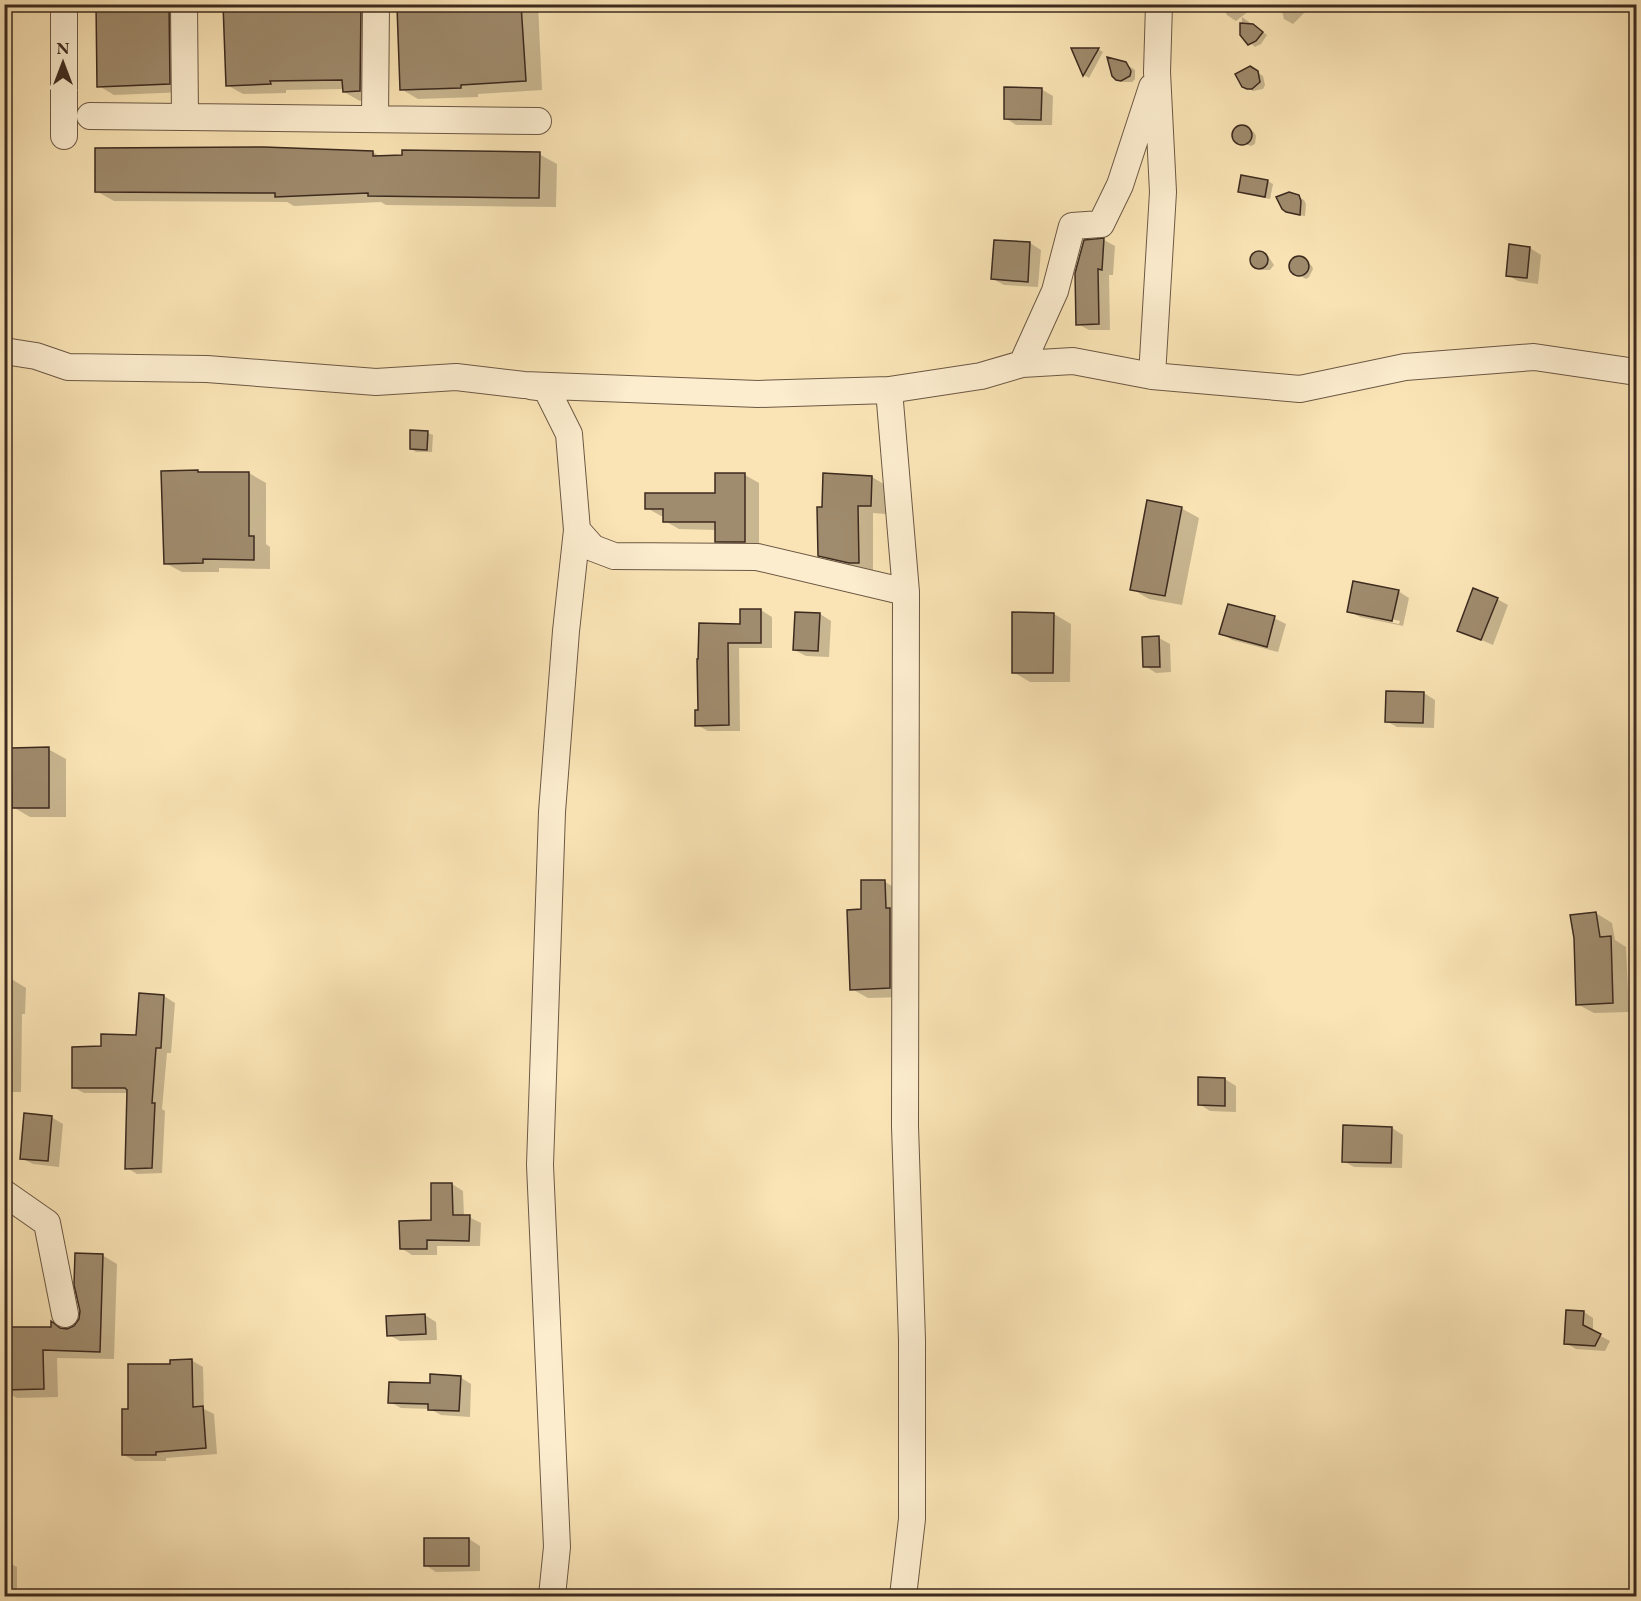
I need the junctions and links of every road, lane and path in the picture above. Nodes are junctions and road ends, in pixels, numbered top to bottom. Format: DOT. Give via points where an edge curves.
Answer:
graph roads {
  1 [pos="64,4"];
  2 [pos="184,4"];
  3 [pos="376,4"];
  4 [pos="1160,4"];
  5 [pos="1157,72"];
  6 [pos="90,116"];
  7 [pos="185,117"];
  8 [pos="375,119"];
  9 [pos="538,120"];
  10 [pos="64,136"];
  11 [pos="4,351"];
  12 [pos="1022,364"];
  13 [pos="1636,372"];
  14 [pos="1152,376"];
  15 [pos="524,385"];
  16 [pos="889,390"];
  17 [pos="577,530"];
  18 [pos="906,592"];
  19 [pos="4,1193"];
  20 [pos="65,1314"];
  21 [pos="552,1596"];
  22 [pos="903,1596"];
  1 -- 10 [label="street"];
  2 -- 7 [label="street"];
  3 -- 8 [label="street"];
  4 -- 5 [label="street"];
  5 -- 12 [label="street" via="1120,185 1101,224 1072,226 1055,291"];
  5 -- 14 [label="street" via="1162,192"];
  6 -- 7 [label="street"];
  7 -- 8 [label="street"];
  8 -- 9 [label="street"];
  11 -- 15 [label="street" via="68,367 207,369 376,382 456,377"];
  12 -- 14 [label="street" via="1073,361"];
  12 -- 16 [label="street" via="981,376"];
  13 -- 14 [label="street" via="1534,357 1405,367 1300,389"];
  15 -- 16 [label="street" via="758,394"];
  15 -- 17 [label="street" via="546,388 569,434"];
  16 -- 18 [label="street"];
  17 -- 18 [label="street" via="593,548 615,556 757,557"];
  17 -- 21 [label="street" via="552,812 540,1165 557,1547"];
  18 -- 22 [label="street" via="905,1126 912,1340 912,1519"];
  19 -- 20 [label="street" via="47,1223"];
}
